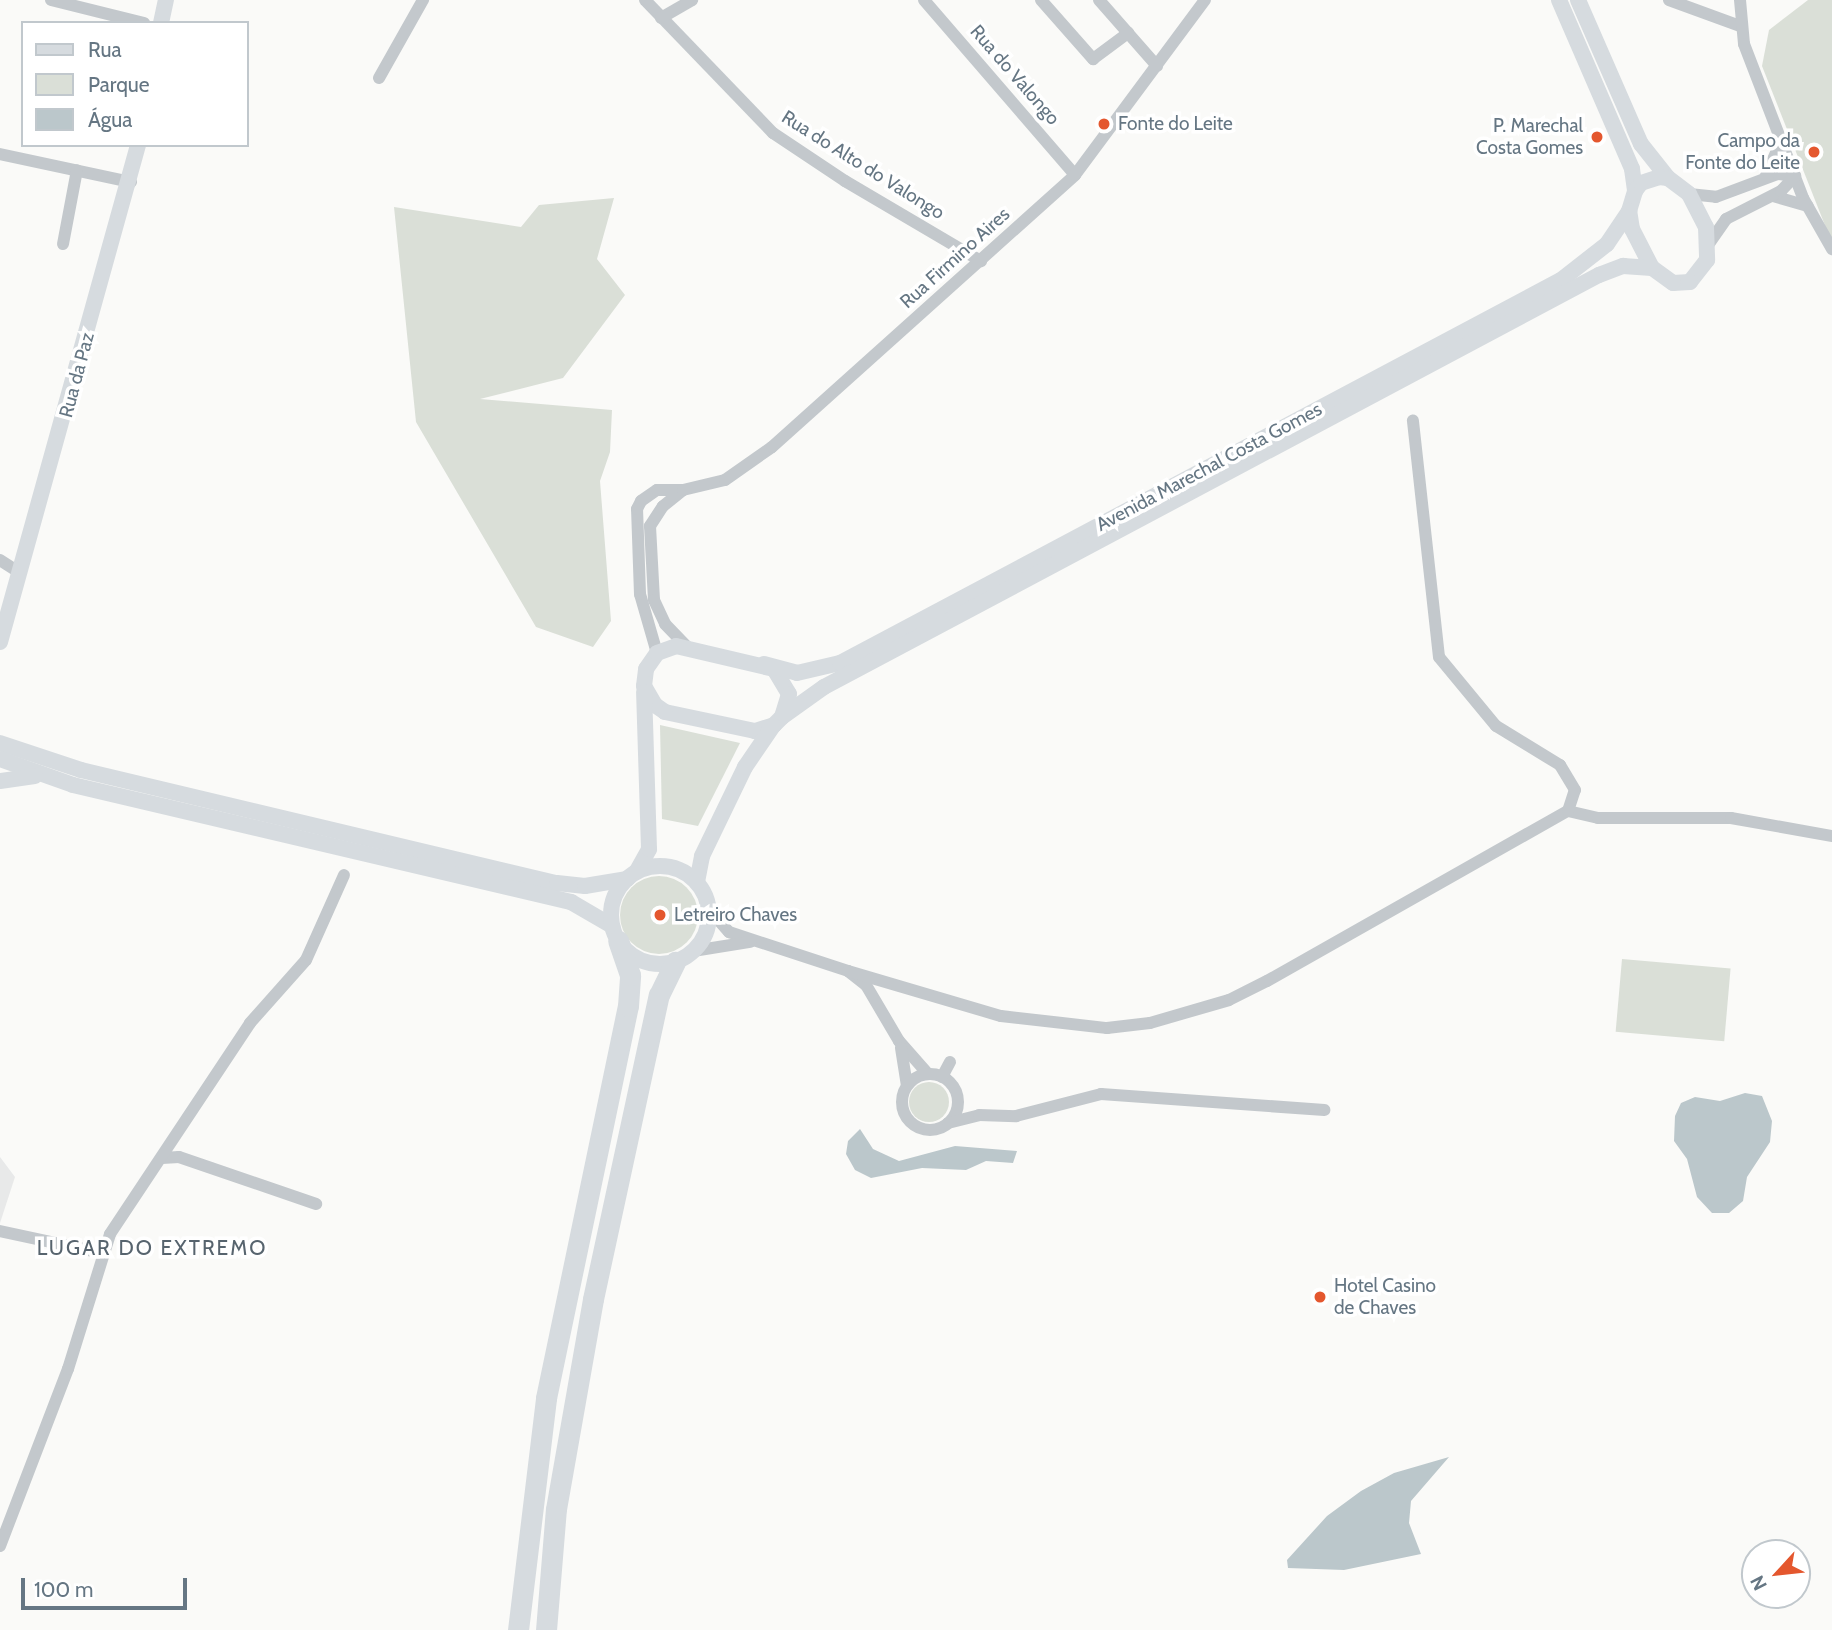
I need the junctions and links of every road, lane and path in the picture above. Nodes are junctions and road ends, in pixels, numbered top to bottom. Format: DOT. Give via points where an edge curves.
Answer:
graph roads {
  1 [pos="51,0"];
  2 [pos="166,0"];
  3 [pos="423,0"];
  4 [pos="645,0"];
  5 [pos="692,0"];
  6 [pos="925,0"];
  7 [pos="1041,0"];
  8 [pos="1099,0"];
  9 [pos="1205,0"];
  10 [pos="1559,0"];
  11 [pos="1578,0"];
  12 [pos="1669,0"];
  13 [pos="1740,0"];
  14 [pos="661,18"];
  15 [pos="136,21"];
  16 [pos="161,21"];
  17 [pos="1740,26"];
  18 [pos="1128,33"];
  19 [pos="1157,66"];
  20 [pos="379,78"];
  21 [pos="1781,140"];
  22 [pos="138,147"];
  23 [pos="0,154"];
  24 [pos="77,170"];
  25 [pos="1075,176"];
  26 [pos="1795,176"];
  27 [pos="1668,178"];
  28 [pos="1765,178"];
  29 [pos="131,182"];
  30 [pos="1635,191"];
  31 [pos="1689,194"];
  32 [pos="1773,196"];
  33 [pos="1808,206"];
  34 [pos="1629,211"];
  35 [pos="63,244"];
  36 [pos="1708,245"];
  37 [pos="1832,249"];
  38 [pos="981,261"];
  39 [pos="1652,268"];
  40 [pos="1413,420"];
  41 [pos="683,490"];
  42 [pos="0,560"];
  43 [pos="20,573"];
  44 [pos="11,604"];
  45 [pos="0,626"];
  46 [pos="0,642"];
  47 [pos="688,648"];
  48 [pos="657,653"];
  49 [pos="764,664"];
  50 [pos="644,686"];
  51 [pos="778,721"];
  52 [pos="0,743"];
  53 [pos="0,759"];
  54 [pos="54,778"];
  55 [pos="0,781"];
  56 [pos="1569,811"];
  57 [pos="1832,836"];
  58 [pos="344,875"];
  59 [pos="632,875"];
  60 [pos="696,882"];
  61 [pos="708,908"];
  62 [pos="615,933"];
  63 [pos="754,942"];
  64 [pos="684,957"];
  65 [pos="848,971"];
  66 [pos="899,1041"];
  67 [pos="950,1062"];
  68 [pos="928,1074"];
  69 [pos="942,1077"];
  70 [pos="907,1085"];
  71 [pos="956,1091"];
  72 [pos="1324,1110"];
  73 [pos="979,1115"];
  74 [pos="948,1123"];
  75 [pos="162,1158"];
  76 [pos="316,1204"];
  77 [pos="0,1231"];
  78 [pos="103,1253"];
  79 [pos="0,1546"];
  80 [pos="518,1630"];
  81 [pos="546,1630"];
  1 -- 15 [label="street"];
  2 -- 16 [label="street"];
  3 -- 20 [label="street"];
  4 -- 14 [label="street, Rua do Alto do Valongo"];
  5 -- 14 [label="street"];
  6 -- 25 [label="street, Rua do Valongo"];
  7 -- 18 [label="street" via="1093,59"];
  8 -- 18 [label="street"];
  9 -- 19 [label="street, Rua Firmino Aires"];
  10 -- 30 [label="street" via="1632,169"];
  11 -- 27 [label="street" via="1641,144"];
  12 -- 17 [label="street"];
  13 -- 17 [label="street"];
  14 -- 38 [label="street, Rua do Alto do Valongo" via="773,133"];
  17 -- 21 [label="street"];
  18 -- 19 [label="street"];
  19 -- 25 [label="street, Rua Firmino Aires"];
  21 -- 26 [label="street"];
  21 -- 28 [label="street"];
  22 -- 29 [label="street, Rua da Paz"];
  23 -- 24 [label="street"];
  24 -- 29 [label="street"];
  24 -- 35 [label="street"];
  25 -- 38 [label="street, Rua Firmino Aires"];
  26 -- 28 [label="street" via="1786,173"];
  26 -- 32 [label="street"];
  26 -- 33 [label="street"];
  27 -- 30 [label="street" via="1650,178"];
  27 -- 31 [label="street"];
  28 -- 31 [label="street" via="1727,194"];
  29 -- 43 [label="street, Rua da Paz"];
  30 -- 34 [label="street"];
  31 -- 36 [label="street" via="1700,209"];
  32 -- 33 [label="street"];
  32 -- 36 [label="street" via="1726,219"];
  33 -- 37 [label="street"];
  34 -- 39 [label="street" via="1637,244"];
  34 -- 49 [label="street, Avenida Marechal Costa Gomes" via="1607,244 1561,280 848,658 828,668 797,673"];
  36 -- 39 [label="street" via="1703,270 1690,282 1673,283"];
  38 -- 41 [label="street, Rua Firmino Aires" via="746,469 708,486"];
  39 -- 51 [label="street, Avenida Marechal Costa Gomes" via="1623,266 1599,275 824,687"];
  40 -- 56 [label="street" via="1439,657 1496,726 1560,765 1576,790"];
  41 -- 47 [label="street" via="657,513 650,526 654,600 665,624"];
  41 -- 48 [label="street, Rua Firmino Aires" via="657,490 637,509 640,594"];
  42 -- 43 [label="street"];
  43 -- 44 [label="street, Rua da Paz"];
  44 -- 45 [label="street"];
  44 -- 46 [label="street"];
  47 -- 48 [label="street"];
  47 -- 49 [label="street, Avenida Marechal Costa Gomes"];
  48 -- 50 [label="street" via="646,669"];
  49 -- 51 [label="street" via="786,683 789,694"];
  50 -- 51 [label="street" via="664,712 755,731"];
  50 -- 59 [label="street" via="649,849"];
  51 -- 60 [label="street" via="740,778 702,856"];
  52 -- 59 [label="street" via="92,773 557,883 596,885"];
  53 -- 54 [label="street"];
  54 -- 55 [label="street" via="23,775"];
  54 -- 62 [label="street" via="571,902"];
  56 -- 57 [label="street" via="1598,818 1731,818"];
  56 -- 65 [label="street" via="1267,981 1229,1000 1163,1020 1107,1028 1001,1016"];
  58 -- 75 [label="street" via="306,960 250,1023"];
  59 -- 60 [label="street" via="665,866"];
  59 -- 62 [label="street" via="612,906"];
  60 -- 61 [label="street"];
  61 -- 63 [label="street" via="729,932"];
  61 -- 64 [label="street" via="705,934"];
  62 -- 64 [label="street" via="638,959"];
  62 -- 80 [label="highway" via="630,975 628,1006 546,1398"];
  63 -- 64 [label="street"];
  63 -- 65 [label="street"];
  64 -- 81 [label="highway" via="659,995 593,1299 556,1509"];
  65 -- 66 [label="street" via="879,1002"];
  66 -- 68 [label="street"];
  66 -- 70 [label="street"];
  67 -- 69 [label="street"];
  68 -- 69 [label="street"];
  68 -- 70 [label="street"];
  69 -- 71 [label="street"];
  70 -- 74 [label="street" via="902,1103 913,1124 930,1130"];
  71 -- 73 [label="street"];
  71 -- 74 [label="street" via="957,1107"];
  72 -- 73 [label="street" via="1101,1094 1016,1116"];
  73 -- 74 [label="street"];
  75 -- 76 [label="street" via="179,1157"];
  75 -- 78 [label="street" via="110,1234"];
  77 -- 78 [label="street"];
  78 -- 79 [label="street" via="68,1369"];
}
